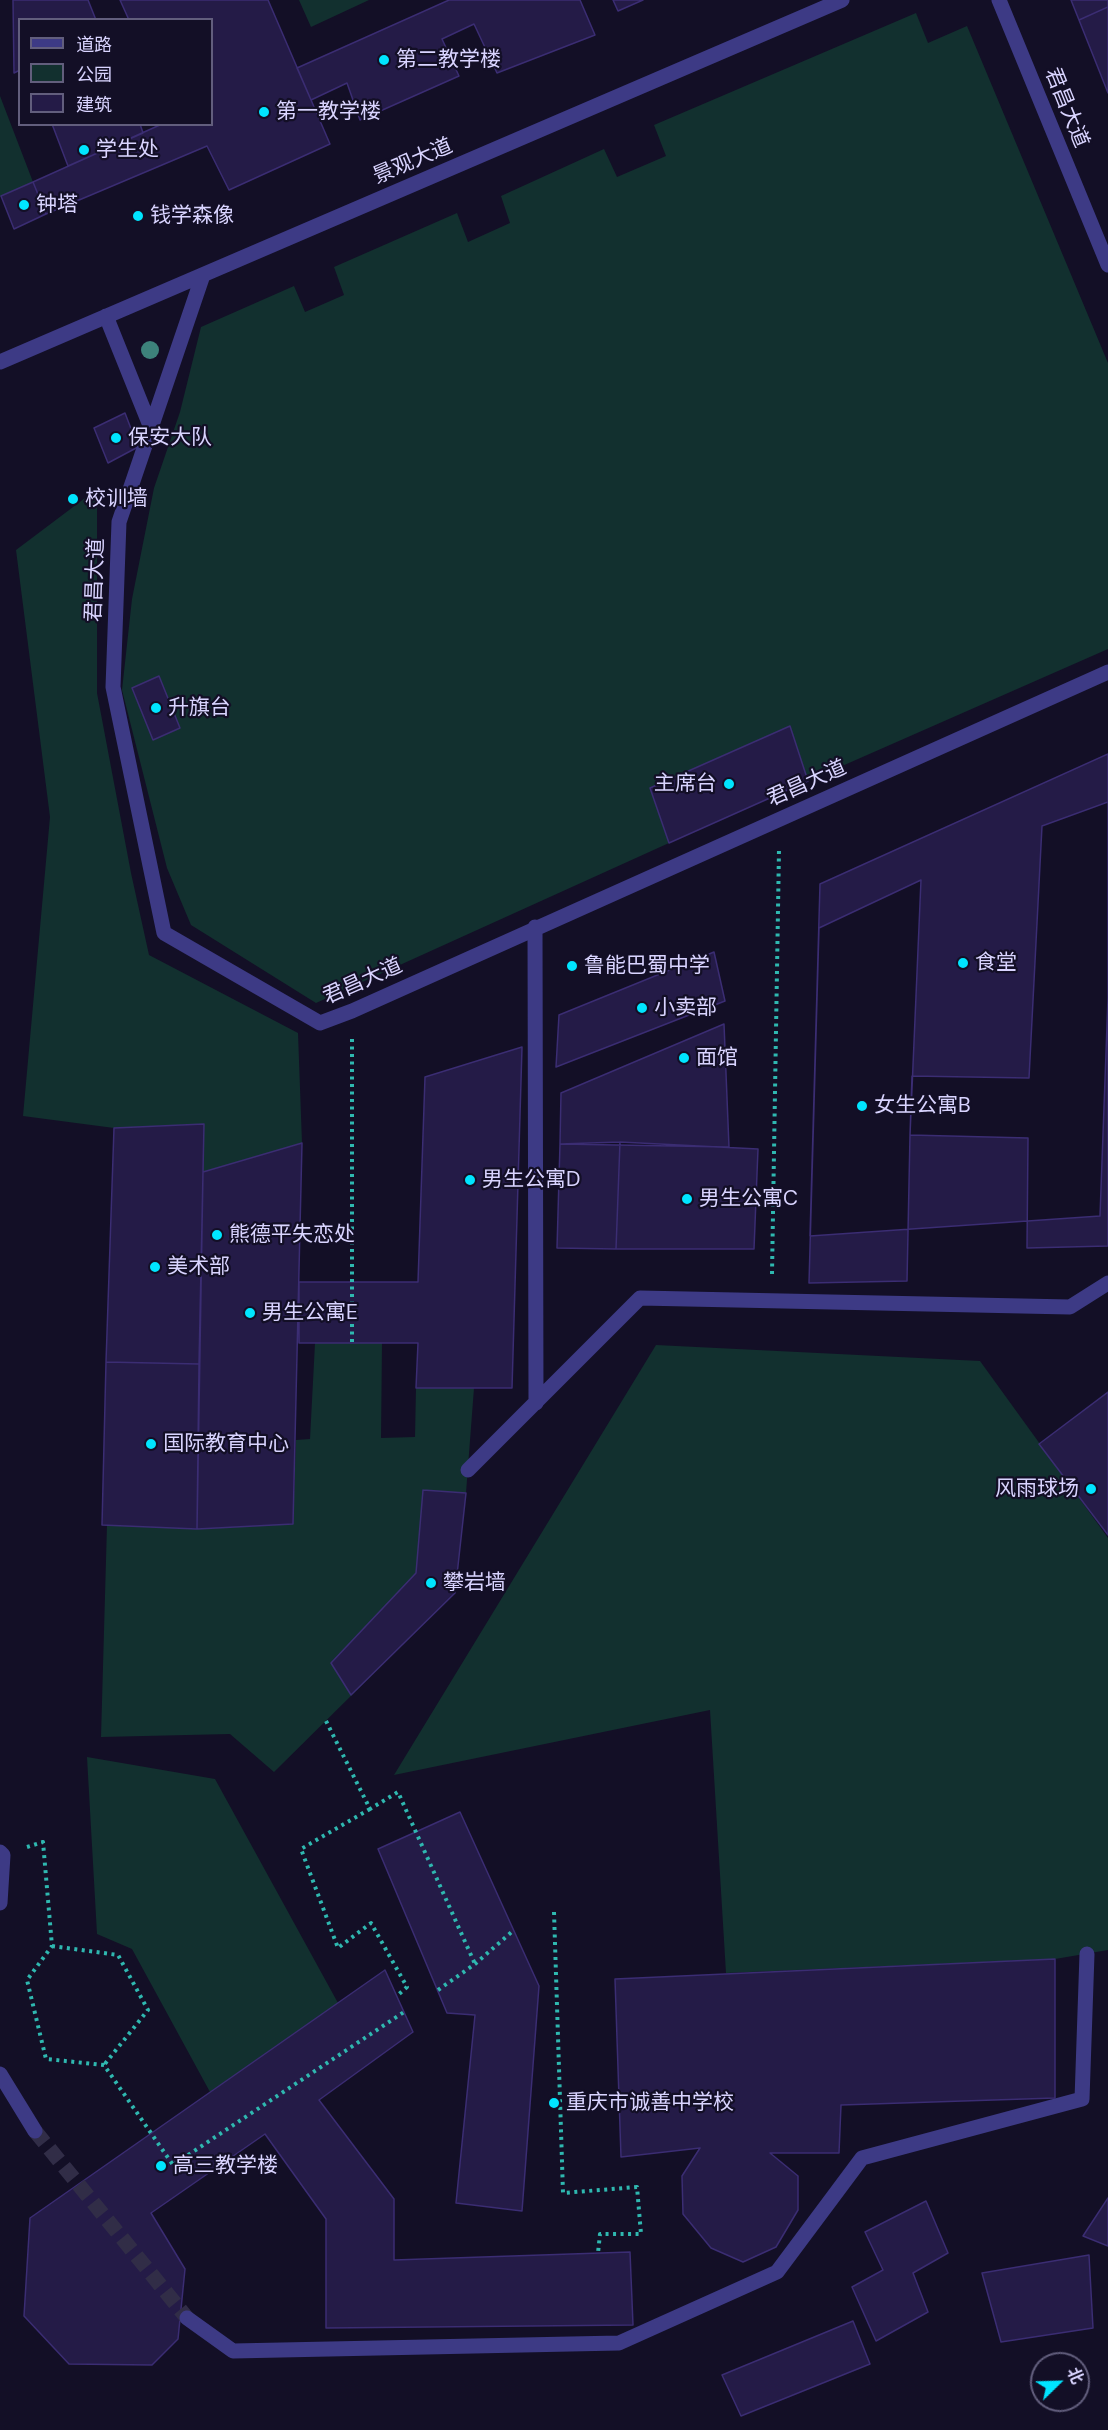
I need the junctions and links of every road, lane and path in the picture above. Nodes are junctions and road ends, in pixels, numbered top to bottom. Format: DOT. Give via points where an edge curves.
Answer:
graph roads {
  1 [pos="842,0"];
  2 [pos="999,0"];
  3 [pos="1108,265"];
  4 [pos="203,275"];
  5 [pos="106,316"];
  6 [pos="0,362"];
  7 [pos="151,428"];
  8 [pos="1108,672"];
  9 [pos="780,819"];
  10 [pos="535,927"];
  11 [pos="352,1011"];
  12 [pos="1108,1283"];
  13 [pos="772,1301"];
  14 [pos="352,1343"];
  15 [pos="536,1402"];
  16 [pos="468,1470"];
  17 [pos="326,1720"];
  18 [pos="370,1809"];
  19 [pos="2,1853"];
  20 [pos="0,1903"];
  21 [pos="554,1912"];
  22 [pos="514,1930"];
  23 [pos="52,1946"];
  24 [pos="1088,1954"];
  25 [pos="475,1964"];
  26 [pos="438,1990"];
  27 [pos="397,1996"];
  28 [pos="404,2012"];
  29 [pos="104,2065"];
  30 [pos="0,2074"];
  31 [pos="35,2132"];
  32 [pos="598,2253"];
  33 [pos="187,2318"];
  1 -- 4 [label="street, 景观大道"];
  2 -- 3 [label="street, 君昌大道"];
  4 -- 5 [label="street, 景观大道"];
  4 -- 7 [label="street, 君昌大道"];
  5 -- 6 [label="street, 景观大道"];
  5 -- 7 [label="street"];
  7 -- 11 [label="street, 君昌大道" via="119,522 113,687 164,933 320,1023"];
  8 -- 9 [label="street, 君昌大道"];
  9 -- 10 [label="street, 君昌大道"];
  9 -- 13 [label="path"];
  10 -- 11 [label="street, 君昌大道"];
  10 -- 15 [label="street"];
  11 -- 14 [label="path"];
  12 -- 13 [label="street" via="1070,1307"];
  13 -- 15 [label="street" via="640,1298"];
  15 -- 16 [label="street"];
  17 -- 18 [label="path"];
  18 -- 25 [label="path" via="398,1792"];
  18 -- 27 [label="path" via="300,1849 338,1948 371,1923 407,1987"];
  19 -- 20 [label="street"];
  19 -- 23 [label="path" via="43,1842"];
  21 -- 32 [label="path" via="563,2193 638,2187 641,2234 600,2234"];
  22 -- 25 [label="path"];
  23 -- 29 [label="path" via="27,1980 46,2059"];
  23 -- 29 [label="path" via="118,1955 148,2010"];
  24 -- 33 [label="street" via="1082,2099 862,2158 777,2272 619,2343 233,2351"];
  25 -- 26 [label="path"];
  28 -- 29 [label="path" via="173,2165"];
  30 -- 31 [label="street"];
}
